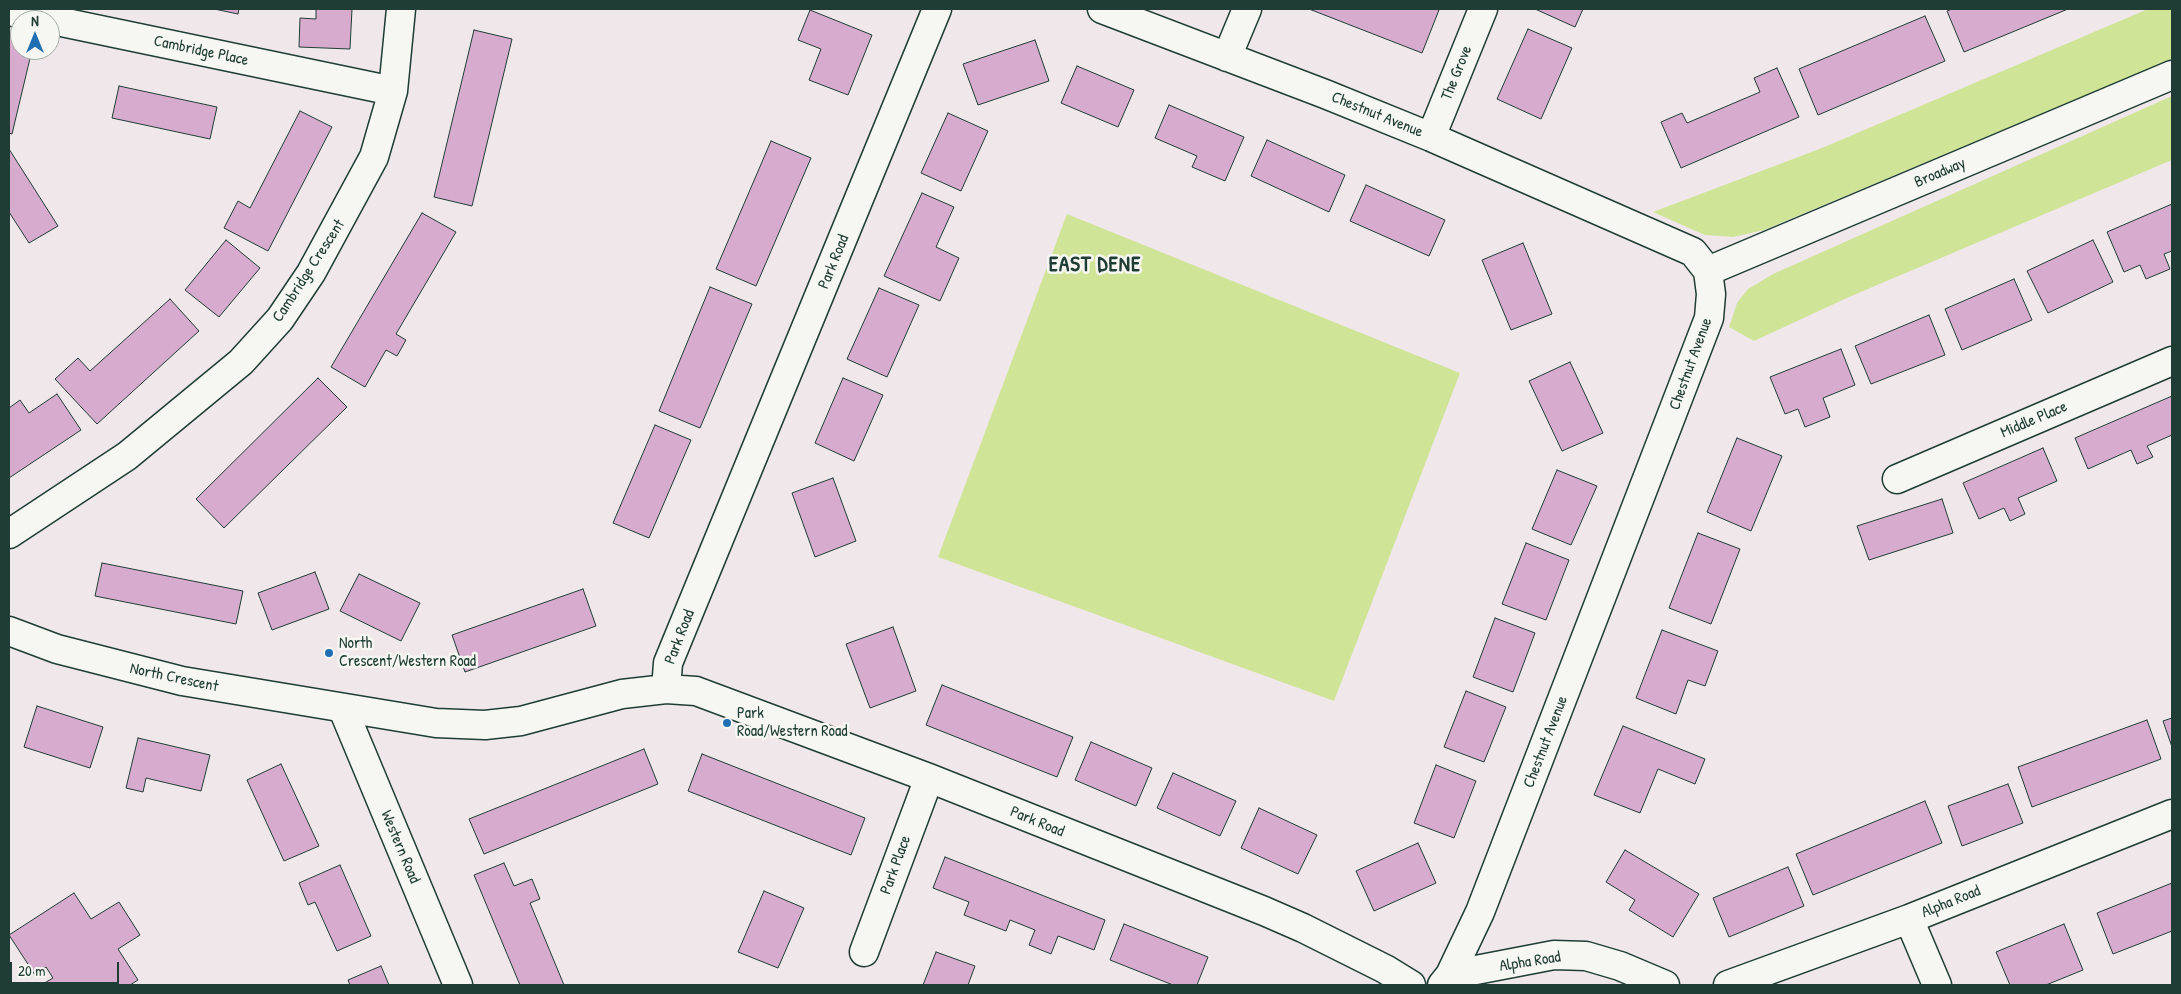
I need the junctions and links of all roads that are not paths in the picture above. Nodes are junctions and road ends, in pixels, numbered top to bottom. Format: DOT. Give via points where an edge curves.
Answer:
graph roads {
  1 [pos="401,9"];
  2 [pos="937,9"];
  3 [pos="1102,9"];
  4 [pos="1247,9"];
  5 [pos="1483,9"];
  6 [pos="9,11"];
  7 [pos="1227,57"];
  8 [pos="2172,75"];
  9 [pos="393,91"];
  10 [pos="1431,138"];
  11 [pos="1708,271"];
  12 [pos="2172,361"];
  13 [pos="1897,479"];
  14 [pos="9,534"];
  15 [pos="9,631"];
  16 [pos="666,689"];
  17 [pos="342,709"];
  18 [pos="929,778"];
  19 [pos="2172,814"];
  20 [pos="1909,919"];
  21 [pos="864,952"];
  22 [pos="1380,977"];
  23 [pos="1446,980"];
  24 [pos="458,985"];
  25 [pos="1410,985"];
  26 [pos="1665,985"];
  27 [pos="1728,985"];
  28 [pos="1937,985"];
  1 -- 9 [label="street, Cambridge Crescent"];
  2 -- 16 [label="street, Park Road" via="668,663"];
  3 -- 7 [label="street, Chestnut Avenue"];
  4 -- 7 [label="street"];
  5 -- 10 [label="street, The Grove"];
  6 -- 9 [label="street, Cambridge Place"];
  7 -- 10 [label="street, Chestnut Avenue"];
  8 -- 11 [label="street, Broadway"];
  9 -- 14 [label="street, Cambridge Crescent" via="374,157 316,264 280,319 241,362 127,456"];
  10 -- 11 [label="street, Chestnut Avenue" via="1693,252"];
  11 -- 23 [label="street, Chestnut Avenue" via="1711,294 1709,318 1487,894"];
  12 -- 13 [label="street, Middle Place"];
  15 -- 17 [label="street, North Crescent" via="57,649 182,681"];
  16 -- 17 [label="street, North Crescent" via="622,694 520,721 485,725 436,723"];
  16 -- 18 [label="street, Park Road" via="696,691"];
  17 -- 24 [label="street, Western Road"];
  18 -- 21 [label="street, Park Place"];
  18 -- 22 [label="street, Park Road" via="1295,924"];
  19 -- 20 [label="street, Alpha Road"];
  20 -- 27 [label="street, Alpha Road"];
  20 -- 28 [label="street"];
  22 -- 25 [label="street, Park Road"];
  23 -- 26 [label="street, Alpha Road" via="1562,955 1586,956"];
}
